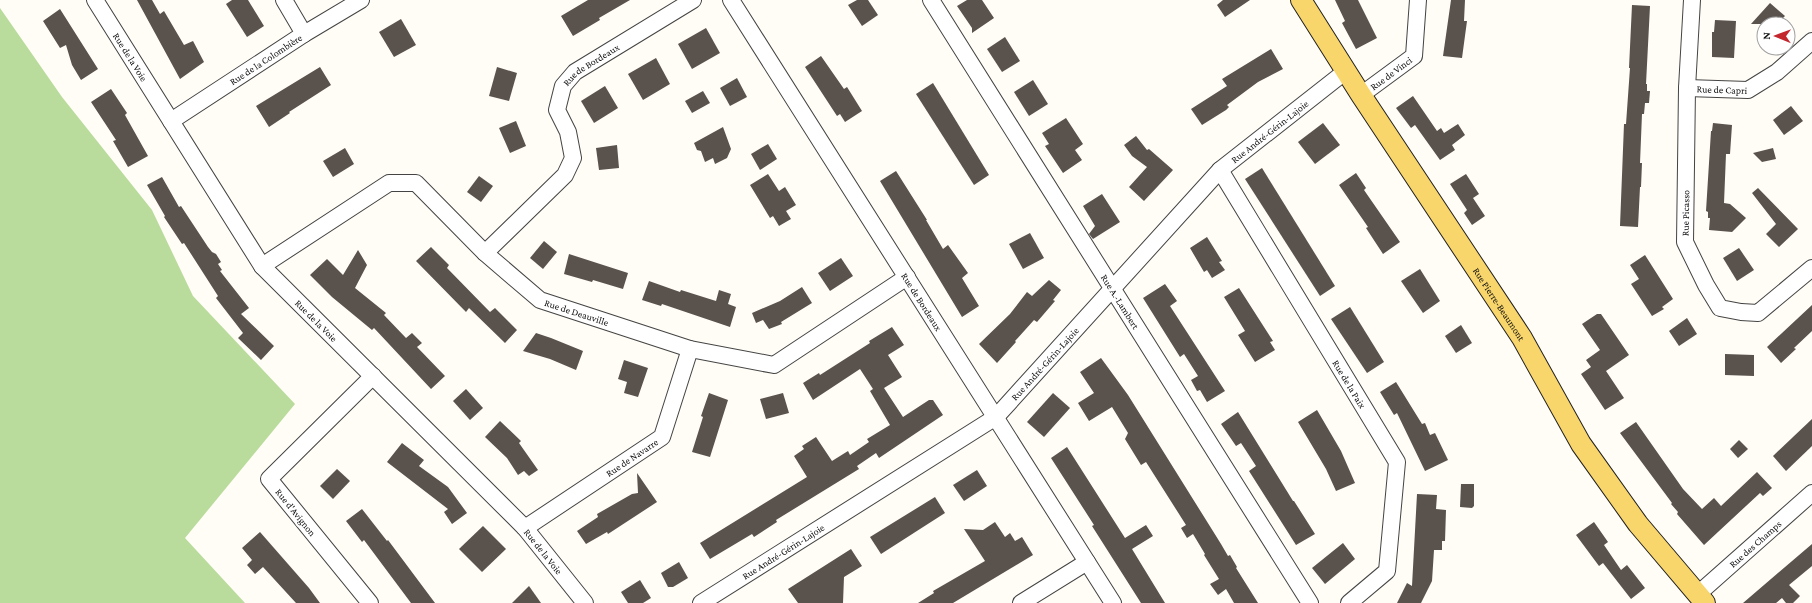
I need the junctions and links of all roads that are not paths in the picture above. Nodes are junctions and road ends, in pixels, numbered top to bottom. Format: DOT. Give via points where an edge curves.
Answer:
graph roads {
  1 [pos="95,0"];
  2 [pos="284,0"];
  3 [pos="361,0"];
  4 [pos="693,0"];
  5 [pos="731,0"];
  6 [pos="931,0"];
  7 [pos="1301,0"];
  8 [pos="1418,0"];
  9 [pos="1692,0"];
  10 [pos="304,34"];
  11 [pos="1812,41"];
  12 [pos="1346,70"];
  13 [pos="1687,88"];
  14 [pos="1361,95"];
  15 [pos="171,121"];
  16 [pos="1220,170"];
  17 [pos="485,253"];
  18 [pos="262,266"];
  19 [pos="1812,268"];
  20 [pos="907,277"];
  21 [pos="1112,289"];
  22 [pos="690,349"];
  23 [pos="373,376"];
  24 [pos="996,417"];
  25 [pos="1812,493"];
  26 [pos="525,528"];
  27 [pos="1087,562"];
  28 [pos="1701,599"];
  29 [pos="370,603"];
  30 [pos="585,603"];
  31 [pos="701,603"];
  32 [pos="1021,603"];
  33 [pos="1112,603"];
  34 [pos="1310,603"];
  35 [pos="1349,603"];
  1 -- 15 [label="street, Rue de la Voie"];
  2 -- 10 [label="street"];
  3 -- 10 [label="street, Rue de la Colombière"];
  4 -- 17 [label="street, Rue de Bordeaux" via="575,72 563,86 557,110 568,132 573,158 565,175"];
  5 -- 20 [label="street, Rue de Bordeaux"];
  6 -- 21 [label="street, Rue A.-Lambert"];
  7 -- 12 [label="main road, Rue Pierre-Beaumont"];
  8 -- 14 [label="street, Rue de Vinci" via="1414,56"];
  9 -- 13 [label="street, Rue Picasso"];
  10 -- 15 [label="street, Rue de la Colombière"];
  11 -- 13 [label="street, Rue de Capri" via="1777,72 1748,90"];
  12 -- 14 [label="main road, Rue Pierre-Beaumont"];
  12 -- 16 [label="street, Rue André-Gérin-Lajoie"];
  13 -- 19 [label="street, Rue Picasso" via="1685,242 1720,308 1758,313"];
  14 -- 28 [label="main road, Rue Pierre-Beaumont" via="1522,338 1581,444 1638,524"];
  15 -- 18 [label="street, Rue de la Voie"];
  16 -- 21 [label="street, Rue André-Gérin-Lajoie"];
  16 -- 35 [label="street, Rue de la Paix" via="1397,462 1387,571"];
  17 -- 18 [label="street, Rue de Deauville" via="416,183 389,183"];
  17 -- 22 [label="street, Rue de Deauville" via="540,300"];
  18 -- 23 [label="street, Rue de la Voie"];
  20 -- 22 [label="street, Rue de Deauville" via="774,365"];
  20 -- 24 [label="street, Rue de Bordeaux"];
  21 -- 24 [label="street, Rue André-Gérin-Lajoie"];
  21 -- 34 [label="street, Rue A.-Lambert"];
  22 -- 26 [label="street, Rue de Navarre" via="662,437"];
  23 -- 26 [label="street, Rue de la Voie"];
  23 -- 29 [label="street, Rue d'Avignon" via="269,479"];
  24 -- 27 [label="street, Rue de Bordeaux"];
  24 -- 31 [label="street, Rue André-Gérin-Lajoie"];
  25 -- 28 [label="street, Rue des Champs"];
  26 -- 30 [label="street, Rue de la Voie"];
  27 -- 32 [label="street"];
  27 -- 33 [label="street, Rue de Bordeaux"];
}
